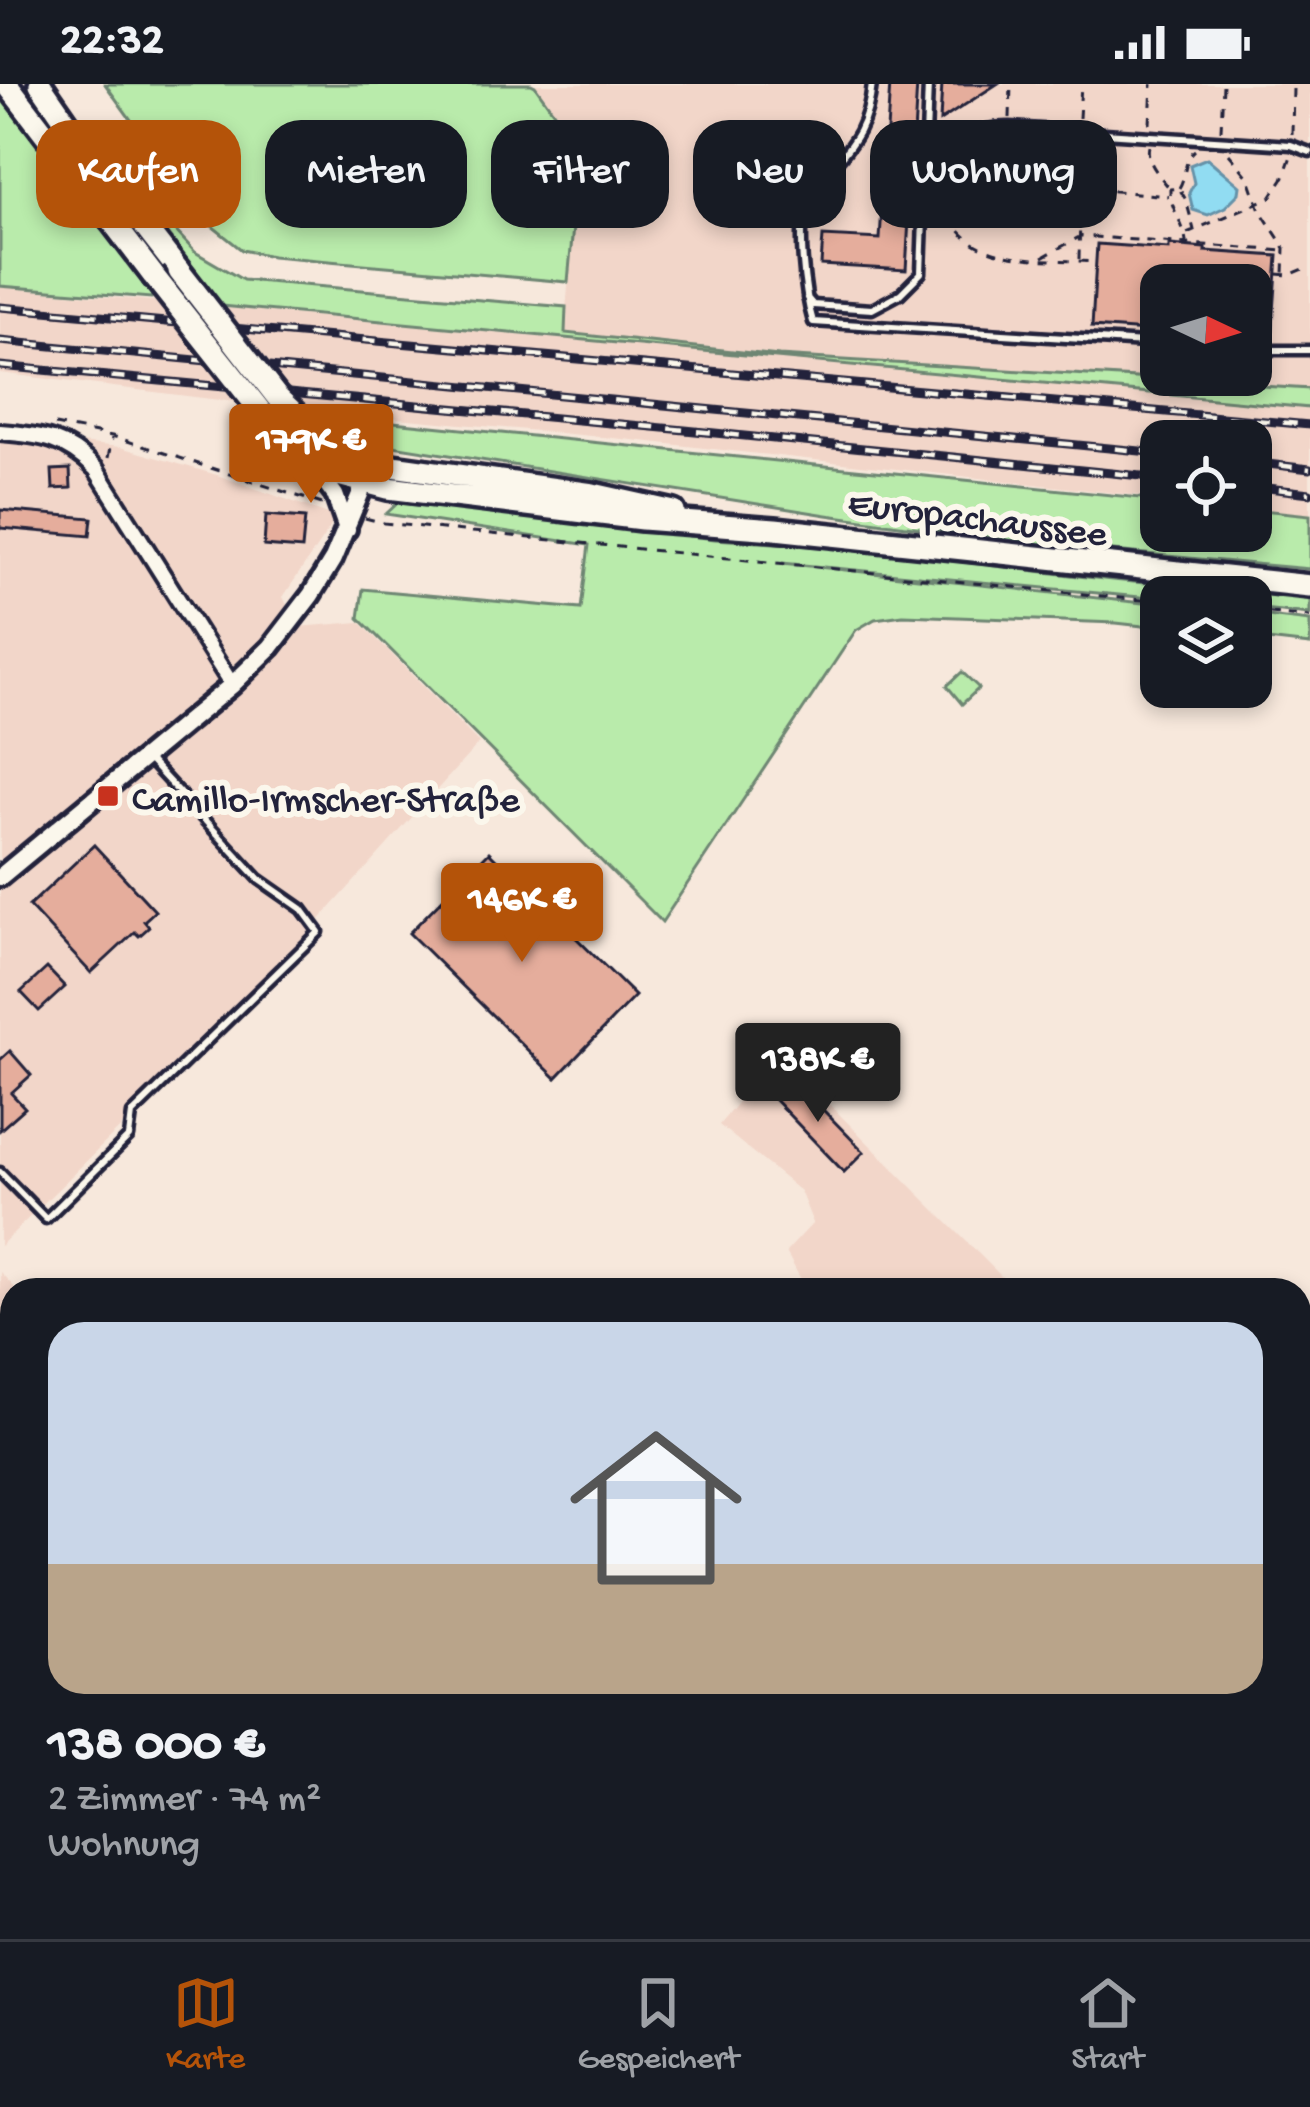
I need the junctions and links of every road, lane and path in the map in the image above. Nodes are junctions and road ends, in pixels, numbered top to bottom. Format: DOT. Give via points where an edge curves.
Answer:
graph roads {
  1 [pos="7,84"];
  2 [pos="40,84"];
  3 [pos="872,84"];
  4 [pos="928,84"];
  5 [pos="1011,84"];
  6 [pos="1081,84"];
  7 [pos="1152,84"];
  8 [pos="1223,84"];
  9 [pos="1293,88"];
  10 [pos="927,120"];
  11 [pos="1010,120"];
  12 [pos="1079,120"];
  13 [pos="1117,135"];
  14 [pos="1150,136"];
  15 [pos="1220,140"];
  16 [pos="1184,144"];
  17 [pos="1291,146"];
  18 [pos="1310,152"];
  19 [pos="1179,188"];
  20 [pos="1170,189"];
  21 [pos="1117,193"];
  22 [pos="1169,196"];
  23 [pos="1259,204"];
  24 [pos="923,228"];
  25 [pos="957,228"];
  26 [pos="1081,228"];
  27 [pos="1194,230"];
  28 [pos="1186,233"];
  29 [pos="1081,236"];
  30 [pos="1186,245"];
  31 [pos="1285,251"];
  32 [pos="1041,258"];
  33 [pos="1079,260"];
  34 [pos="1096,262"];
  35 [pos="1310,266"];
  36 [pos="805,295"];
  37 [pos="1140,343"];
  38 [pos="1310,350"];
  39 [pos="1272,351"];
  40 [pos="46,424"];
  41 [pos="0,431"];
  42 [pos="112,436"];
  43 [pos="313,465"];
  44 [pos="368,473"];
  45 [pos="104,480"];
  46 [pos="348,518"];
  47 [pos="1310,586"];
  48 [pos="1140,600"];
  49 [pos="1272,613"];
  50 [pos="1310,617"];
  51 [pos="232,685"];
  52 [pos="145,755"];
  53 [pos="0,877"];
  54 [pos="0,1172"];
  1 -- 43 [label="main road, Europachaussee, bridge" via="285,442"];
  2 -- 44 [label="main road, Europachaussee, bridge" via="277,397"];
  3 -- 36 [label="lane" via="860,135 806,203"];
  4 -- 10 [label="lane"];
  5 -- 11 [label="path"];
  6 -- 12 [label="path"];
  7 -- 14 [label="path"];
  8 -- 15 [label="path"];
  9 -- 17 [label="path"];
  13 -- 14 [label="lane"];
  14 -- 15 [label="lane"];
  14 -- 20 [label="path" via="1147,152"];
  15 -- 17 [label="lane"];
  15 -- 23 [label="path"];
  16 -- 19 [label="path" via="1201,145 1187,159"];
  17 -- 18 [label="lane"];
  17 -- 23 [label="path" via="1298,153"];
  19 -- 20 [label="path"];
  19 -- 27 [label="path"];
  20 -- 22 [label="path"];
  21 -- 22 [label="path"];
  22 -- 28 [label="path"];
  23 -- 27 [label="path"];
  23 -- 31 [label="path"];
  24 -- 36 [label="lane" via="921,273 901,294 872,309 813,305"];
  25 -- 32 [label="path" via="981,249"];
  26 -- 29 [label="path"];
  27 -- 28 [label="path"];
  28 -- 30 [label="path"];
  29 -- 30 [label="path"];
  29 -- 32 [label="path"];
  29 -- 33 [label="path"];
  30 -- 31 [label="path"];
  31 -- 35 [label="path" via="1280,274"];
  32 -- 33 [label="path"];
  33 -- 34 [label="path"];
  36 -- 37 [label="lane" via="814,322"];
  38 -- 39 [label="lane"];
  40 -- 42 [label="path"];
  41 -- 45 [label="street" via="57,440"];
  42 -- 45 [label="path"];
  42 -- 46 [label="path"];
  43 -- 44 [label="main road, Europachaussee"];
  43 -- 46 [label="street"];
  44 -- 46 [label="street"];
  44 -- 47 [label="main road, Europachaussee" via="593,494 708,523"];
  45 -- 51 [label="street"];
  46 -- 48 [label="path"];
  46 -- 51 [label="street" via="311,596"];
  49 -- 50 [label="path"];
  51 -- 52 [label="street"];
  52 -- 53 [label="street"];
  52 -- 54 [label="lane" via="319,932 132,1114 129,1137 46,1219"];
}
